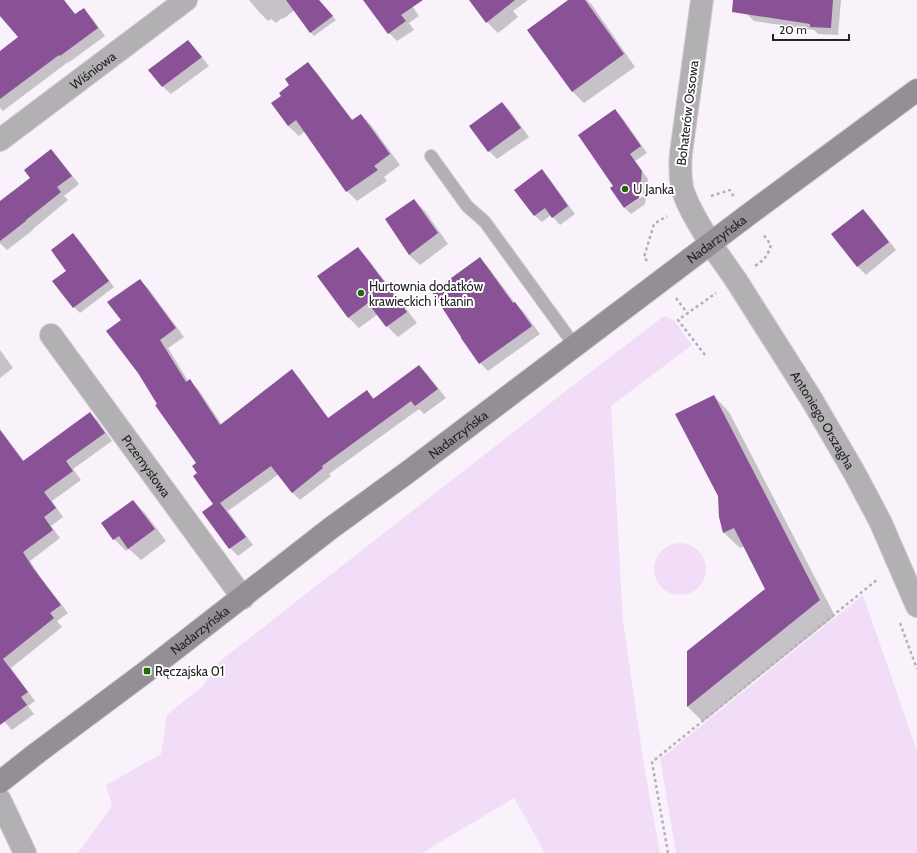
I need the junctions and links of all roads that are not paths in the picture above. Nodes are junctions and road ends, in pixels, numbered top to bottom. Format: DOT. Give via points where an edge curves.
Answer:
graph roads {
  1 [pos="186,0"];
  2 [pos="702,0"];
  3 [pos="917,90"];
  4 [pos="0,140"];
  5 [pos="431,156"];
  6 [pos="710,243"];
  7 [pos="51,335"];
  8 [pos="575,346"];
  9 [pos="243,598"];
  10 [pos="917,606"];
  11 [pos="0,782"];
  12 [pos="0,800"];
  13 [pos="25,853"];
  1 -- 4 [label="street, Wiśniowa"];
  2 -- 6 [label="street, Bohaterów Ossowa" via="680,171 682,188 688,204"];
  3 -- 6 [label="main road, Nadarzyńska"];
  5 -- 8 [label="lane" via="467,206 485,222"];
  6 -- 8 [label="main road, Nadarzyńska"];
  6 -- 10 [label="street, Antoniego Orszagha" via="812,400 854,472 880,521"];
  7 -- 9 [label="street, Przemysłowa"];
  8 -- 9 [label="main road, Nadarzyńska" via="331,528"];
  9 -- 11 [label="main road, Nadarzyńska"];
  12 -- 13 [label="street"];
}
